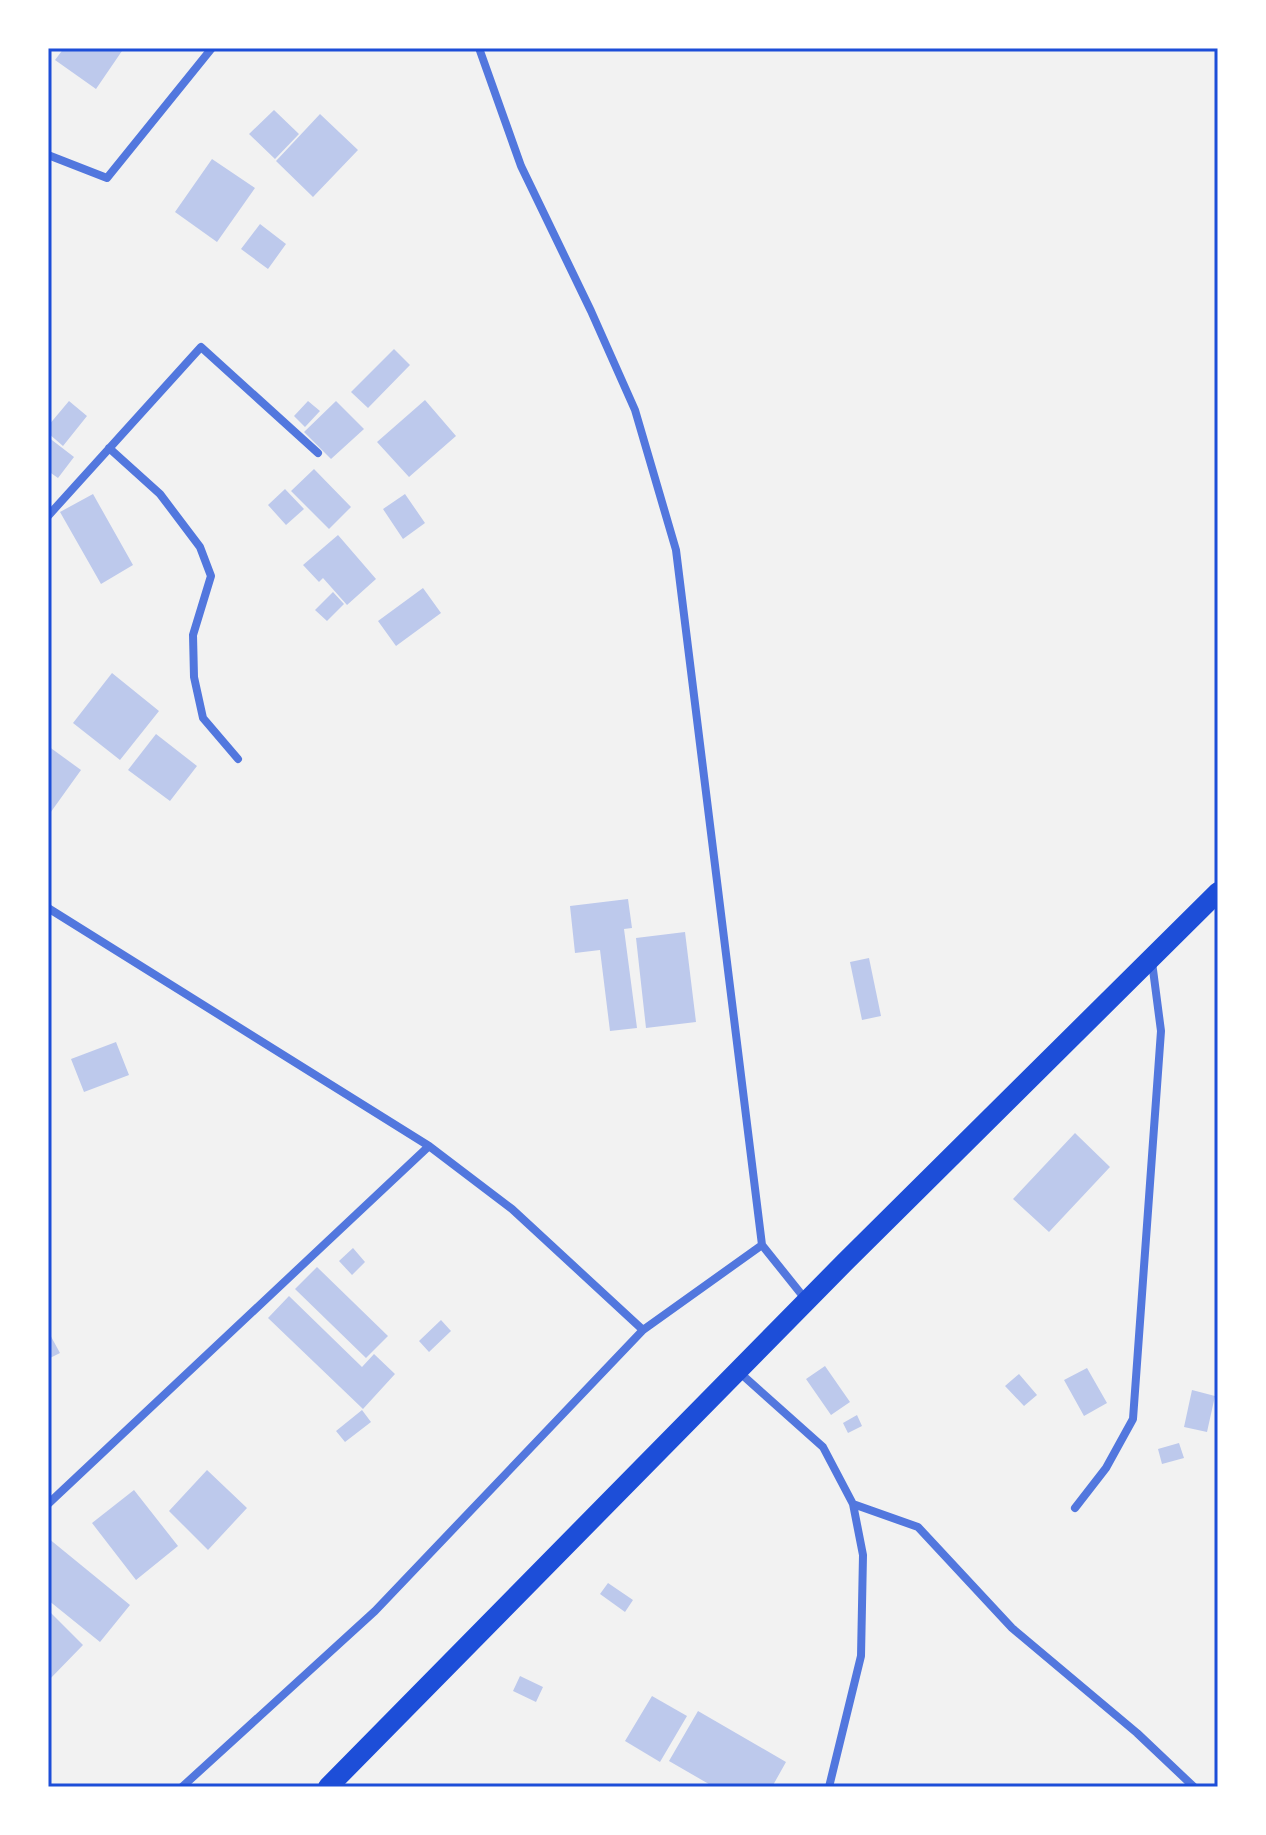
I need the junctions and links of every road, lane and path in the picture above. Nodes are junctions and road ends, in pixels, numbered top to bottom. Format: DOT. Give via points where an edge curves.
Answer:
graph roads {
  1 [pos="212,48"];
  2 [pos="479,48"];
  3 [pos="48,155"];
  4 [pos="109,448"];
  5 [pos="318,453"];
  6 [pos="48,516"];
  7 [pos="238,759"];
  8 [pos="1218,892"];
  9 [pos="48,908"];
  10 [pos="1151,957"];
  11 [pos="429,1146"];
  12 [pos="762,1245"];
  13 [pos="807,1301"];
  14 [pos="643,1330"];
  15 [pos="738,1371"];
  16 [pos="48,1504"];
  17 [pos="853,1504"];
  18 [pos="1075,1508"];
  19 [pos="182,1787"];
  20 [pos="328,1787"];
  21 [pos="829,1787"];
  22 [pos="1194,1787"];
  1 -- 3 [label="street" via="107,178"];
  2 -- 12 [label="street" via="521,166 635,410 676,550"];
  4 -- 5 [label="street" via="201,347"];
  4 -- 6 [label="street"];
  4 -- 7 [label="street" via="160,494 200,547 211,576 193,635 194,677 203,718"];
  8 -- 10 [label="main road"];
  9 -- 11 [label="street"];
  10 -- 13 [label="main road"];
  10 -- 18 [label="street" via="1161,1031 1133,1419 1106,1468"];
  11 -- 14 [label="street" via="512,1209"];
  11 -- 16 [label="street"];
  12 -- 13 [label="street"];
  12 -- 14 [label="street"];
  13 -- 15 [label="main road"];
  14 -- 19 [label="street" via="375,1611"];
  15 -- 17 [label="street" via="823,1447"];
  15 -- 20 [label="main road"];
  17 -- 21 [label="street" via="863,1555 861,1656"];
  17 -- 22 [label="street" via="918,1527 1012,1628"];
}
